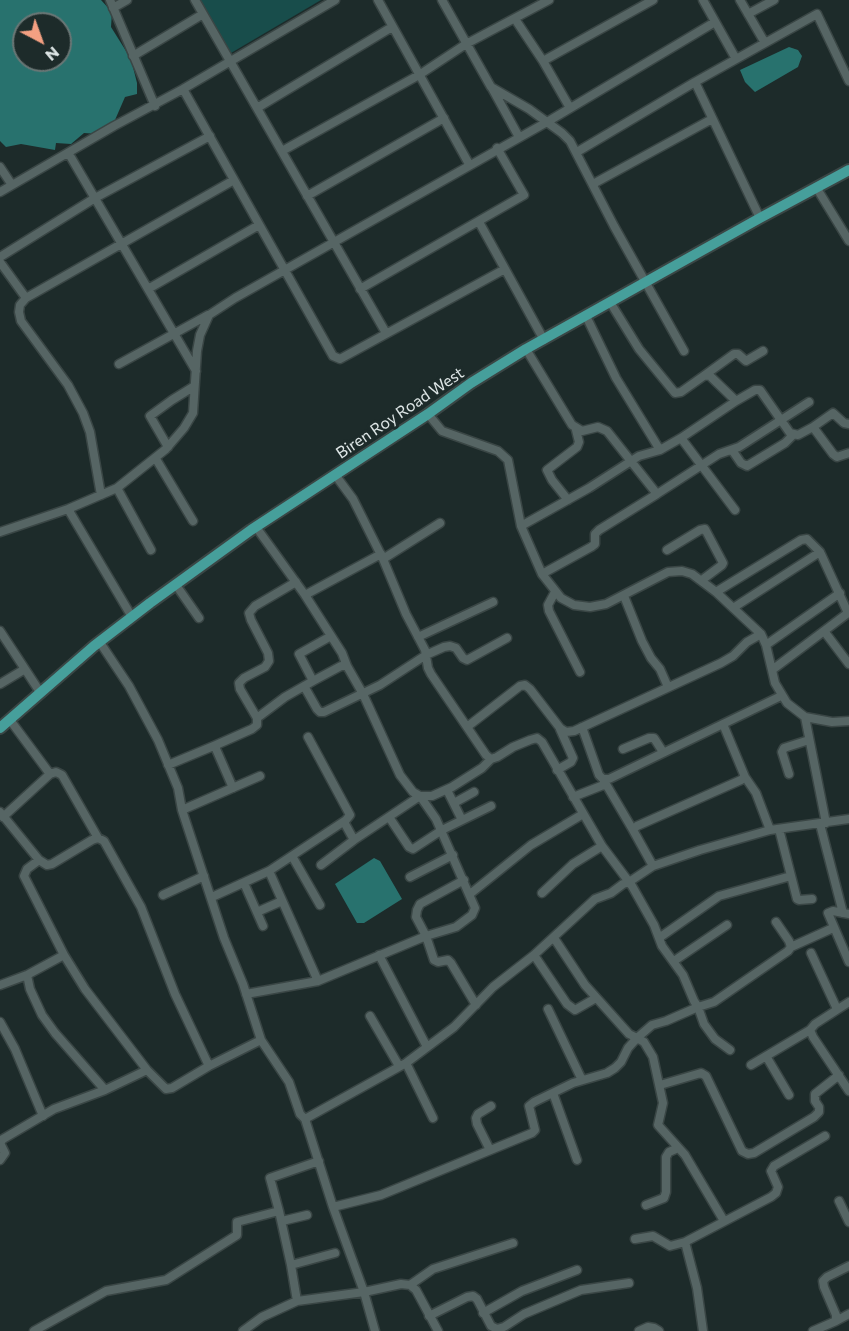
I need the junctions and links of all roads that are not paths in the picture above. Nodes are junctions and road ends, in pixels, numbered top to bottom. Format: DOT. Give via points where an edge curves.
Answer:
graph roads {
  1 [pos="127,0"];
  2 [pos="195,0"];
  3 [pos="335,0"];
  4 [pos="378,0"];
  5 [pos="442,0"];
  6 [pos="549,0"];
  7 [pos="653,0"];
  8 [pos="703,0"];
  9 [pos="740,0"];
  10 [pos="774,0"];
  11 [pos="111,4"];
  12 [pos="203,14"];
  13 [pos="748,14"];
  14 [pos="515,19"];
  15 [pos="715,22"];
  16 [pos="392,27"];
  17 [pos="765,43"];
  18 [pos="466,44"];
  19 [pos="133,56"];
  20 [pos="736,59"];
  21 [pos="543,61"];
  22 [pos="232,62"];
  23 [pos="419,75"];
  24 [pos="849,81"];
  25 [pos="695,82"];
  26 [pos="491,87"];
  27 [pos="183,89"];
  28 [pos="155,106"];
  29 [pos="257,108"];
  30 [pos="570,108"];
  31 [pos="444,118"];
  32 [pos="712,119"];
  33 [pos="547,122"];
  34 [pos="210,136"];
  35 [pos="519,137"];
  36 [pos="497,148"];
  37 [pos="282,151"];
  38 [pos="577,152"];
  39 [pos="69,154"];
  40 [pos="469,164"];
  41 [pos="0,167"];
  42 [pos="849,170"];
  43 [pos="234,180"];
  44 [pos="593,184"];
  45 [pos="12,185"];
  46 [pos="816,187"];
  47 [pos="0,192"];
  48 [pos="307,196"];
  49 [pos="95,198"];
  50 [pos="760,218"];
  51 [pos="479,222"];
  52 [pos="259,225"];
  53 [pos="849,241"];
  54 [pos="333,243"];
  55 [pos="122,244"];
  56 [pos="0,257"];
  57 [pos="0,262"];
  58 [pos="505,268"];
  59 [pos="285,269"];
  60 [pos="645,282"];
  61 [pos="148,289"];
  62 [pos="360,289"];
  63 [pos="26,297"];
  64 [pos="610,302"];
  65 [pos="209,315"];
  66 [pos="586,316"];
  67 [pos="386,333"];
  68 [pos="174,334"];
  69 [pos="543,340"];
  70 [pos="526,349"];
  71 [pos="684,351"];
  72 [pos="763,351"];
  73 [pos="119,364"];
  74 [pos="196,371"];
  75 [pos="705,375"];
  76 [pos="193,387"];
  77 [pos="736,400"];
  78 [pos="809,402"];
  79 [pos="428,414"];
  80 [pos="780,419"];
  81 [pos="849,424"];
  82 [pos="813,427"];
  83 [pos="576,430"];
  84 [pos="794,435"];
  85 [pos="681,438"];
  86 [pos="168,447"];
  87 [pos="660,450"];
  88 [pos="732,450"];
  89 [pos="849,453"];
  90 [pos="156,459"];
  91 [pos="631,461"];
  92 [pos="701,466"];
  93 [pos="336,476"];
  94 [pos="117,488"];
  95 [pos="657,494"];
  96 [pos="101,495"];
  97 [pos="568,500"];
  98 [pos="68,509"];
  99 [pos="735,510"];
  100 [pos="193,521"];
  101 [pos="440,523"];
  102 [pos="521,526"];
  103 [pos="256,527"];
  104 [pos="2,528"];
  105 [pos="151,550"];
  106 [pos="667,550"];
  107 [pos="820,552"];
  108 [pos="382,556"];
  109 [pos="542,574"];
  110 [pos="702,580"];
  111 [pos="296,582"];
  112 [pos="176,585"];
  113 [pos="555,592"];
  114 [pos="716,592"];
  115 [pos="840,593"];
  116 [pos="305,595"];
  117 [pos="624,596"];
  118 [pos="493,602"];
  119 [pos="733,608"];
  120 [pos="132,617"];
  121 [pos="199,618"];
  122 [pos="0,631"];
  123 [pos="824,631"];
  124 [pos="761,634"];
  125 [pos="331,636"];
  126 [pos="418,637"];
  127 [pos="507,638"];
  128 [pos="99,641"];
  129 [pos="766,645"];
  130 [pos="426,655"];
  131 [pos="849,664"];
  132 [pos="347,666"];
  133 [pos="25,669"];
  134 [pos="772,670"];
  135 [pos="580,672"];
  136 [pos="313,681"];
  137 [pos="0,684"];
  138 [pos="304,686"];
  139 [pos="668,687"];
  140 [pos="40,692"];
  141 [pos="363,694"];
  142 [pos="781,696"];
  143 [pos="805,717"];
  144 [pos="257,718"];
  145 [pos="10,720"];
  146 [pos="849,722"];
  147 [pos="723,724"];
  148 [pos="467,727"];
  149 [pos="582,727"];
  150 [pos="560,728"];
  151 [pos="0,729"];
  152 [pos="308,737"];
  153 [pos="809,740"];
  154 [pos="216,745"];
  155 [pos="623,749"];
  156 [pos="663,752"];
  157 [pos="491,759"];
  158 [pos="168,765"];
  159 [pos="557,770"];
  160 [pos="50,774"];
  161 [pos="789,774"];
  162 [pos="260,776"];
  163 [pos="745,777"];
  164 [pos="604,782"];
  165 [pos="233,788"];
  166 [pos="447,790"];
  167 [pos="474,792"];
  168 [pos="420,795"];
  169 [pos="573,797"];
  170 [pos="454,803"];
  171 [pos="491,806"];
  172 [pos="182,810"];
  173 [pos="2,814"];
  174 [pos="583,814"];
  175 [pos="388,817"];
  176 [pos="849,819"];
  177 [pos="462,820"];
  178 [pos="344,822"];
  179 [pos="823,824"];
  180 [pos="775,829"];
  181 [pos="442,830"];
  182 [pos="633,830"];
  183 [pos="98,838"];
  184 [pos="354,840"];
  185 [pos="602,846"];
  186 [pos="453,855"];
  187 [pos="292,856"];
  188 [pos="39,860"];
  189 [pos="321,865"];
  190 [pos="653,866"];
  191 [pos="269,871"];
  192 [pos="204,876"];
  193 [pos="791,876"];
  194 [pos="410,877"];
  195 [pos="464,879"];
  196 [pos="629,882"];
  197 [pos="244,883"];
  198 [pos="542,893"];
  199 [pos="470,894"];
  200 [pos="163,895"];
  201 [pos="212,897"];
  202 [pos="812,899"];
  203 [pos="282,901"];
  204 [pos="320,905"];
  205 [pos="257,912"];
  206 [pos="846,913"];
  207 [pos="776,922"];
  208 [pos="727,925"];
  209 [pos="262,926"];
  210 [pos="833,928"];
  211 [pos="426,936"];
  212 [pos="554,938"];
  213 [pos="659,938"];
  214 [pos="791,947"];
  215 [pos="811,953"];
  216 [pos="64,955"];
  217 [pos="379,955"];
  218 [pos="534,955"];
  219 [pos="674,961"];
  220 [pos="849,962"];
  221 [pos="27,975"];
  222 [pos="318,981"];
  223 [pos="0,985"];
  224 [pos="246,994"];
  225 [pos="596,998"];
  226 [pos="476,1005"];
  227 [pos="848,1006"];
  228 [pos="698,1007"];
  229 [pos="837,1009"];
  230 [pos="548,1010"];
  231 [pos="370,1016"];
  232 [pos="0,1022"];
  233 [pos="810,1030"];
  234 [pos="636,1038"];
  235 [pos="261,1040"];
  236 [pos="427,1047"];
  237 [pos="730,1050"];
  238 [pos="766,1056"];
  239 [pos="402,1065"];
  240 [pos="751,1065"];
  241 [pos="209,1066"];
  242 [pos="147,1070"];
  243 [pos="839,1075"];
  244 [pos="582,1080"];
  245 [pos="660,1085"];
  246 [pos="105,1090"];
  247 [pos="849,1091"];
  248 [pos="553,1092"];
  249 [pos="789,1095"];
  250 [pos="491,1106"];
  251 [pos="43,1116"];
  252 [pos="433,1118"];
  253 [pos="306,1119"];
  254 [pos="825,1136"];
  255 [pos="678,1148"];
  256 [pos="490,1150"];
  257 [pos="0,1160"];
  258 [pos="577,1160"];
  259 [pos="319,1161"];
  260 [pos="646,1205"];
  261 [pos="843,1205"];
  262 [pos="333,1207"];
  263 [pos="279,1211"];
  264 [pos="308,1215"];
  265 [pos="282,1221"];
  266 [pos="724,1221"];
  267 [pos="849,1222"];
  268 [pos="635,1239"];
  269 [pos="686,1242"];
  270 [pos="513,1243"];
  271 [pos="335,1253"];
  272 [pos="291,1265"];
  273 [pos="849,1266"];
  274 [pos="577,1270"];
  275 [pos="629,1283"];
  276 [pos="410,1285"];
  277 [pos="364,1292"];
  278 [pos="297,1301"];
  279 [pos="483,1313"];
  280 [pos="849,1314"];
  281 [pos="429,1316"];
  282 [pos="836,1321"];
  283 [pos="34,1331"];
  284 [pos="243,1331"];
  285 [pos="375,1331"];
  286 [pos="438,1331"];
  287 [pos="639,1331"];
  288 [pos="658,1331"];
  289 [pos="703,1331"];
  290 [pos="813,1331"];
  1 -- 11 [label="street"];
  2 -- 12 [label="street"];
  3 -- 22 [label="street"];
  4 -- 16 [label="street"];
  5 -- 18 [label="street"];
  6 -- 14 [label="street"];
  7 -- 21 [label="street"];
  8 -- 15 [label="street"];
  9 -- 13 [label="street"];
  10 -- 13 [label="street"];
  11 -- 19 [label="street"];
  12 -- 19 [label="street"];
  12 -- 22 [label="street"];
  13 -- 17 [label="street"];
  14 -- 18 [label="street"];
  14 -- 21 [label="street"];
  15 -- 20 [label="street"];
  15 -- 30 [label="street"];
  16 -- 23 [label="street"];
  16 -- 29 [label="street"];
  17 -- 20 [label="street"];
  17 -- 24 [label="street" via="817,14"];
  18 -- 23 [label="street"];
  18 -- 26 [label="street"];
  19 -- 28 [label="street"];
  20 -- 25 [label="street"];
  21 -- 30 [label="street"];
  22 -- 27 [label="street"];
  22 -- 29 [label="street"];
  23 -- 31 [label="street"];
  23 -- 37 [label="street"];
  25 -- 32 [label="street"];
  25 -- 38 [label="street"];
  26 -- 33 [label="street"];
  26 -- 35 [label="street"];
  27 -- 28 [label="street"];
  27 -- 34 [label="street"];
  28 -- 39 [label="street"];
  29 -- 37 [label="street"];
  30 -- 33 [label="street"];
  31 -- 40 [label="street"];
  31 -- 48 [label="street"];
  32 -- 44 [label="street"];
  32 -- 50 [label="street"];
  33 -- 35 [label="street"];
  33 -- 38 [label="street"];
  34 -- 43 [label="street"];
  34 -- 49 [label="street"];
  35 -- 36 [label="street"];
  36 -- 40 [label="street"];
  36 -- 51 [label="street" via="524,195"];
  37 -- 48 [label="street"];
  38 -- 44 [label="street"];
  39 -- 45 [label="street"];
  39 -- 49 [label="street"];
  40 -- 54 [label="street"];
  41 -- 45 [label="street"];
  42 -- 46 [label="main road, Biren Roy Road West"];
  43 -- 52 [label="street"];
  43 -- 55 [label="street"];
  44 -- 60 [label="street"];
  45 -- 47 [label="street"];
  46 -- 50 [label="main road, Biren Roy Road West"];
  46 -- 53 [label="street"];
  48 -- 54 [label="street"];
  49 -- 55 [label="street"];
  49 -- 56 [label="street"];
  50 -- 60 [label="main road, Biren Roy Road West"];
  51 -- 58 [label="street"];
  51 -- 62 [label="street"];
  52 -- 59 [label="street"];
  52 -- 61 [label="street"];
  54 -- 59 [label="street"];
  54 -- 62 [label="street"];
  55 -- 61 [label="street"];
  55 -- 63 [label="street"];
  57 -- 63 [label="street"];
  58 -- 67 [label="street"];
  58 -- 69 [label="street"];
  59 -- 65 [label="street"];
  59 -- 67 [label="street" via="336,358"];
  60 -- 64 [label="main road, Biren Roy Road West"];
  60 -- 71 [label="street"];
  61 -- 68 [label="street"];
  62 -- 67 [label="street"];
  63 -- 96 [label="street" via="20,305 21,321 68,385 83,413"];
  64 -- 66 [label="main road, Biren Roy Road West"];
  64 -- 75 [label="street" via="634,342 675,393"];
  65 -- 68 [label="street"];
  65 -- 74 [label="street" via="200,334"];
  66 -- 69 [label="main road, Biren Roy Road West"];
  66 -- 87 [label="street" via="616,378"];
  68 -- 73 [label="street"];
  68 -- 74 [label="street"];
  69 -- 70 [label="main road, Biren Roy Road West"];
  70 -- 79 [label="main road, Biren Roy Road West"];
  70 -- 83 [label="street"];
  72 -- 75 [label="street" via="746,361 734,354"];
  74 -- 76 [label="street"];
  75 -- 77 [label="street"];
  76 -- 86 [label="street" via="193,413"];
  76 -- 86 [label="street" via="150,416"];
  77 -- 80 [label="street" via="760,390"];
  77 -- 85 [label="street"];
  78 -- 80 [label="street"];
  79 -- 93 [label="main road, Biren Roy Road West"];
  79 -- 102 [label="street" via="446,432 498,451 508,460"];
  80 -- 84 [label="street"];
  80 -- 88 [label="street"];
  81 -- 82 [label="street" via="833,413"];
  82 -- 84 [label="street"];
  82 -- 89 [label="street" via="837,457"];
  83 -- 91 [label="street" via="603,428"];
  83 -- 97 [label="street" via="577,447 548,470"];
  84 -- 88 [label="street" via="747,466"];
  85 -- 87 [label="street"];
  85 -- 92 [label="street"];
  86 -- 90 [label="street"];
  87 -- 91 [label="street"];
  88 -- 92 [label="street"];
  90 -- 94 [label="street"];
  90 -- 100 [label="street"];
  91 -- 95 [label="street"];
  91 -- 97 [label="street"];
  92 -- 95 [label="street"];
  92 -- 99 [label="street"];
  93 -- 103 [label="main road, Biren Roy Road West"];
  93 -- 108 [label="street" via="353,499"];
  94 -- 96 [label="street"];
  94 -- 105 [label="street"];
  95 -- 109 [label="street" via="599,530 591,547"];
  96 -- 98 [label="street"];
  97 -- 102 [label="street"];
  98 -- 104 [label="street"];
  98 -- 120 [label="street"];
  101 -- 108 [label="street"];
  102 -- 109 [label="street"];
  103 -- 111 [label="street"];
  103 -- 112 [label="main road, Biren Roy Road West"];
  106 -- 110 [label="street" via="705,530 723,562"];
  107 -- 114 [label="street" via="807,539 801,540"];
  107 -- 115 [label="street"];
  107 -- 119 [label="street"];
  108 -- 116 [label="street"];
  108 -- 126 [label="street"];
  109 -- 113 [label="street"];
  110 -- 114 [label="street"];
  110 -- 117 [label="street" via="681,571 668,572"];
  111 -- 116 [label="street"];
  111 -- 144 [label="street" via="249,612 269,661 239,683"];
  112 -- 120 [label="main road, Biren Roy Road West"];
  112 -- 121 [label="street"];
  113 -- 117 [label="street" via="574,605 590,607"];
  113 -- 135 [label="street" via="549,611"];
  114 -- 119 [label="street"];
  115 -- 123 [label="street" via="848,613"];
  115 -- 129 [label="street"];
  116 -- 125 [label="street"];
  117 -- 139 [label="street"];
  118 -- 126 [label="street"];
  119 -- 124 [label="street"];
  120 -- 128 [label="main road, Biren Roy Road West"];
  122 -- 133 [label="street"];
  123 -- 131 [label="street"];
  123 -- 134 [label="street"];
  124 -- 129 [label="street"];
  124 -- 139 [label="street" via="728,659"];
  125 -- 132 [label="street"];
  125 -- 136 [label="street" via="299,654"];
  126 -- 130 [label="street"];
  127 -- 130 [label="street" via="468,660 450,646"];
  128 -- 140 [label="main road, Biren Roy Road West"];
  128 -- 158 [label="street" via="129,686"];
  129 -- 134 [label="street"];
  130 -- 141 [label="street"];
  130 -- 148 [label="street" via="431,674"];
  132 -- 136 [label="street"];
  132 -- 141 [label="street"];
  133 -- 137 [label="street"];
  133 -- 140 [label="street"];
  134 -- 142 [label="street"];
  136 -- 138 [label="street"];
  138 -- 141 [label="street" via="320,712"];
  138 -- 144 [label="street"];
  139 -- 149 [label="street"];
  140 -- 145 [label="main road, Biren Roy Road West"];
  141 -- 168 [label="street" via="400,775"];
  142 -- 143 [label="street"];
  142 -- 147 [label="street"];
  143 -- 146 [label="street"];
  143 -- 153 [label="street"];
  144 -- 154 [label="street" via="252,729"];
  145 -- 151 [label="main road, Biren Roy Road West"];
  145 -- 160 [label="street"];
  147 -- 156 [label="street"];
  147 -- 163 [label="street"];
  148 -- 150 [label="street" via="525,685"];
  148 -- 157 [label="street"];
  149 -- 150 [label="street" via="566,732"];
  149 -- 164 [label="street"];
  150 -- 159 [label="street" via="573,759"];
  152 -- 178 [label="street" via="348,809 350,815"];
  153 -- 161 [label="street" via="784,748"];
  153 -- 179 [label="street"];
  154 -- 158 [label="street"];
  154 -- 165 [label="street"];
  155 -- 156 [label="street" via="654,738"];
  156 -- 164 [label="street"];
  157 -- 159 [label="street" via="537,738"];
  157 -- 166 [label="street"];
  158 -- 172 [label="street"];
  159 -- 169 [label="street"];
  160 -- 173 [label="street"];
  160 -- 183 [label="street" via="62,775"];
  162 -- 165 [label="street"];
  163 -- 180 [label="street"];
  163 -- 182 [label="street"];
  164 -- 169 [label="street"];
  164 -- 182 [label="street"];
  165 -- 172 [label="street"];
  166 -- 168 [label="street" via="432,796"];
  166 -- 170 [label="street"];
  167 -- 170 [label="street"];
  168 -- 175 [label="street"];
  168 -- 181 [label="street"];
  169 -- 174 [label="street"];
  170 -- 177 [label="street"];
  171 -- 177 [label="street"];
  172 -- 192 [label="street"];
  173 -- 188 [label="street"];
  174 -- 185 [label="street"];
  174 -- 199 [label="street" via="531,845"];
  175 -- 181 [label="street" via="413,849"];
  175 -- 184 [label="street"];
  176 -- 179 [label="street"];
  177 -- 181 [label="street"];
  178 -- 184 [label="street"];
  178 -- 187 [label="street"];
  179 -- 180 [label="street"];
  179 -- 206 [label="street"];
  180 -- 190 [label="street"];
  180 -- 193 [label="street"];
  181 -- 186 [label="street"];
  182 -- 190 [label="street"];
  183 -- 188 [label="street" via="52,864"];
  183 -- 241 [label="street" via="108,847 141,907"];
  184 -- 189 [label="street"];
  185 -- 196 [label="street"];
  185 -- 198 [label="street" via="573,864"];
  186 -- 194 [label="street"];
  186 -- 195 [label="street"];
  187 -- 191 [label="street"];
  187 -- 204 [label="street"];
  188 -- 216 [label="street" via="24,876"];
  190 -- 196 [label="street"];
  191 -- 197 [label="street"];
  191 -- 203 [label="street"];
  192 -- 200 [label="street"];
  192 -- 201 [label="street"];
  193 -- 202 [label="street" via="798,900"];
  193 -- 213 [label="street" via="718,896"];
  195 -- 199 [label="street"];
  195 -- 211 [label="street" via="420,904 416,917"];
  196 -- 212 [label="street" via="595,899"];
  196 -- 213 [label="street"];
  197 -- 201 [label="street"];
  197 -- 205 [label="street"];
  199 -- 211 [label="street" via="475,908 472,915 456,927"];
  201 -- 224 [label="street"];
  203 -- 205 [label="street"];
  203 -- 222 [label="street"];
  205 -- 209 [label="street"];
  206 -- 210 [label="street" via="828,914"];
  207 -- 214 [label="street"];
  208 -- 219 [label="street"];
  210 -- 214 [label="street"];
  210 -- 220 [label="street"];
  211 -- 217 [label="street"];
  211 -- 226 [label="street" via="434,960 452,963"];
  212 -- 218 [label="street"];
  212 -- 225 [label="street"];
  213 -- 219 [label="street"];
  214 -- 228 [label="street" via="714,1002"];
  215 -- 229 [label="street"];
  216 -- 221 [label="street"];
  216 -- 242 [label="street"];
  217 -- 222 [label="street"];
  217 -- 236 [label="street"];
  218 -- 225 [label="street" via="575,1010"];
  218 -- 226 [label="street"];
  219 -- 228 [label="street"];
  221 -- 223 [label="street"];
  221 -- 246 [label="street" via="42,1015"];
  222 -- 224 [label="street"];
  224 -- 235 [label="street"];
  225 -- 234 [label="street"];
  226 -- 236 [label="street"];
  227 -- 229 [label="street"];
  228 -- 234 [label="street" via="652,1024"];
  228 -- 237 [label="street" via="715,1039"];
  229 -- 233 [label="street"];
  230 -- 244 [label="street"];
  231 -- 239 [label="street"];
  232 -- 251 [label="street"];
  233 -- 238 [label="street"];
  233 -- 243 [label="street"];
  234 -- 244 [label="street" via="615,1068"];
  234 -- 245 [label="street" via="651,1050"];
  235 -- 241 [label="street"];
  235 -- 253 [label="street" via="289,1082 300,1114"];
  236 -- 239 [label="street"];
  238 -- 240 [label="street"];
  238 -- 249 [label="street"];
  239 -- 252 [label="street"];
  239 -- 253 [label="street"];
  241 -- 242 [label="street" via="166,1089"];
  242 -- 246 [label="street"];
  243 -- 245 [label="street" via="814,1094 819,1112 814,1117 748,1154 742,1151 706,1076 701,1073"];
  243 -- 247 [label="street"];
  244 -- 248 [label="street"];
  245 -- 255 [label="street" via="663,1103 658,1125"];
  246 -- 251 [label="street"];
  248 -- 256 [label="street" via="529,1106 536,1130"];
  248 -- 258 [label="street"];
  250 -- 256 [label="street" via="476,1118"];
  251 -- 257 [label="street" via="3,1139 0,1143 5,1153"];
  253 -- 259 [label="street"];
  254 -- 266 [label="street" via="774,1166 771,1171 777,1193"];
  255 -- 260 [label="street" via="666,1157 664,1197"];
  255 -- 266 [label="street"];
  256 -- 262 [label="street" via="381,1195"];
  259 -- 262 [label="street"];
  259 -- 263 [label="street" via="270,1178"];
  261 -- 267 [label="street"];
  262 -- 277 [label="street"];
  263 -- 265 [label="street"];
  263 -- 283 [label="street" via="237,1222 237,1235 166,1280 106,1291"];
  264 -- 265 [label="street"];
  265 -- 272 [label="street"];
  266 -- 269 [label="street"];
  268 -- 269 [label="street" via="653,1236 670,1246"];
  269 -- 289 [label="street" via="698,1288"];
  270 -- 276 [label="street" via="433,1269"];
  271 -- 272 [label="street"];
  272 -- 278 [label="street"];
  273 -- 282 [label="street" via="823,1281"];
  274 -- 279 [label="street" via="522,1291"];
  275 -- 279 [label="street" via="580,1290 497,1329"];
  276 -- 277 [label="street"];
  276 -- 281 [label="street"];
  277 -- 278 [label="street"];
  277 -- 285 [label="street"];
  278 -- 284 [label="street" via="262,1317"];
  279 -- 281 [label="street" via="473,1296"];
  280 -- 282 [label="street"];
  281 -- 286 [label="street"];
  282 -- 290 [label="street"];
  287 -- 288 [label="street" via="648,1327"];
}
